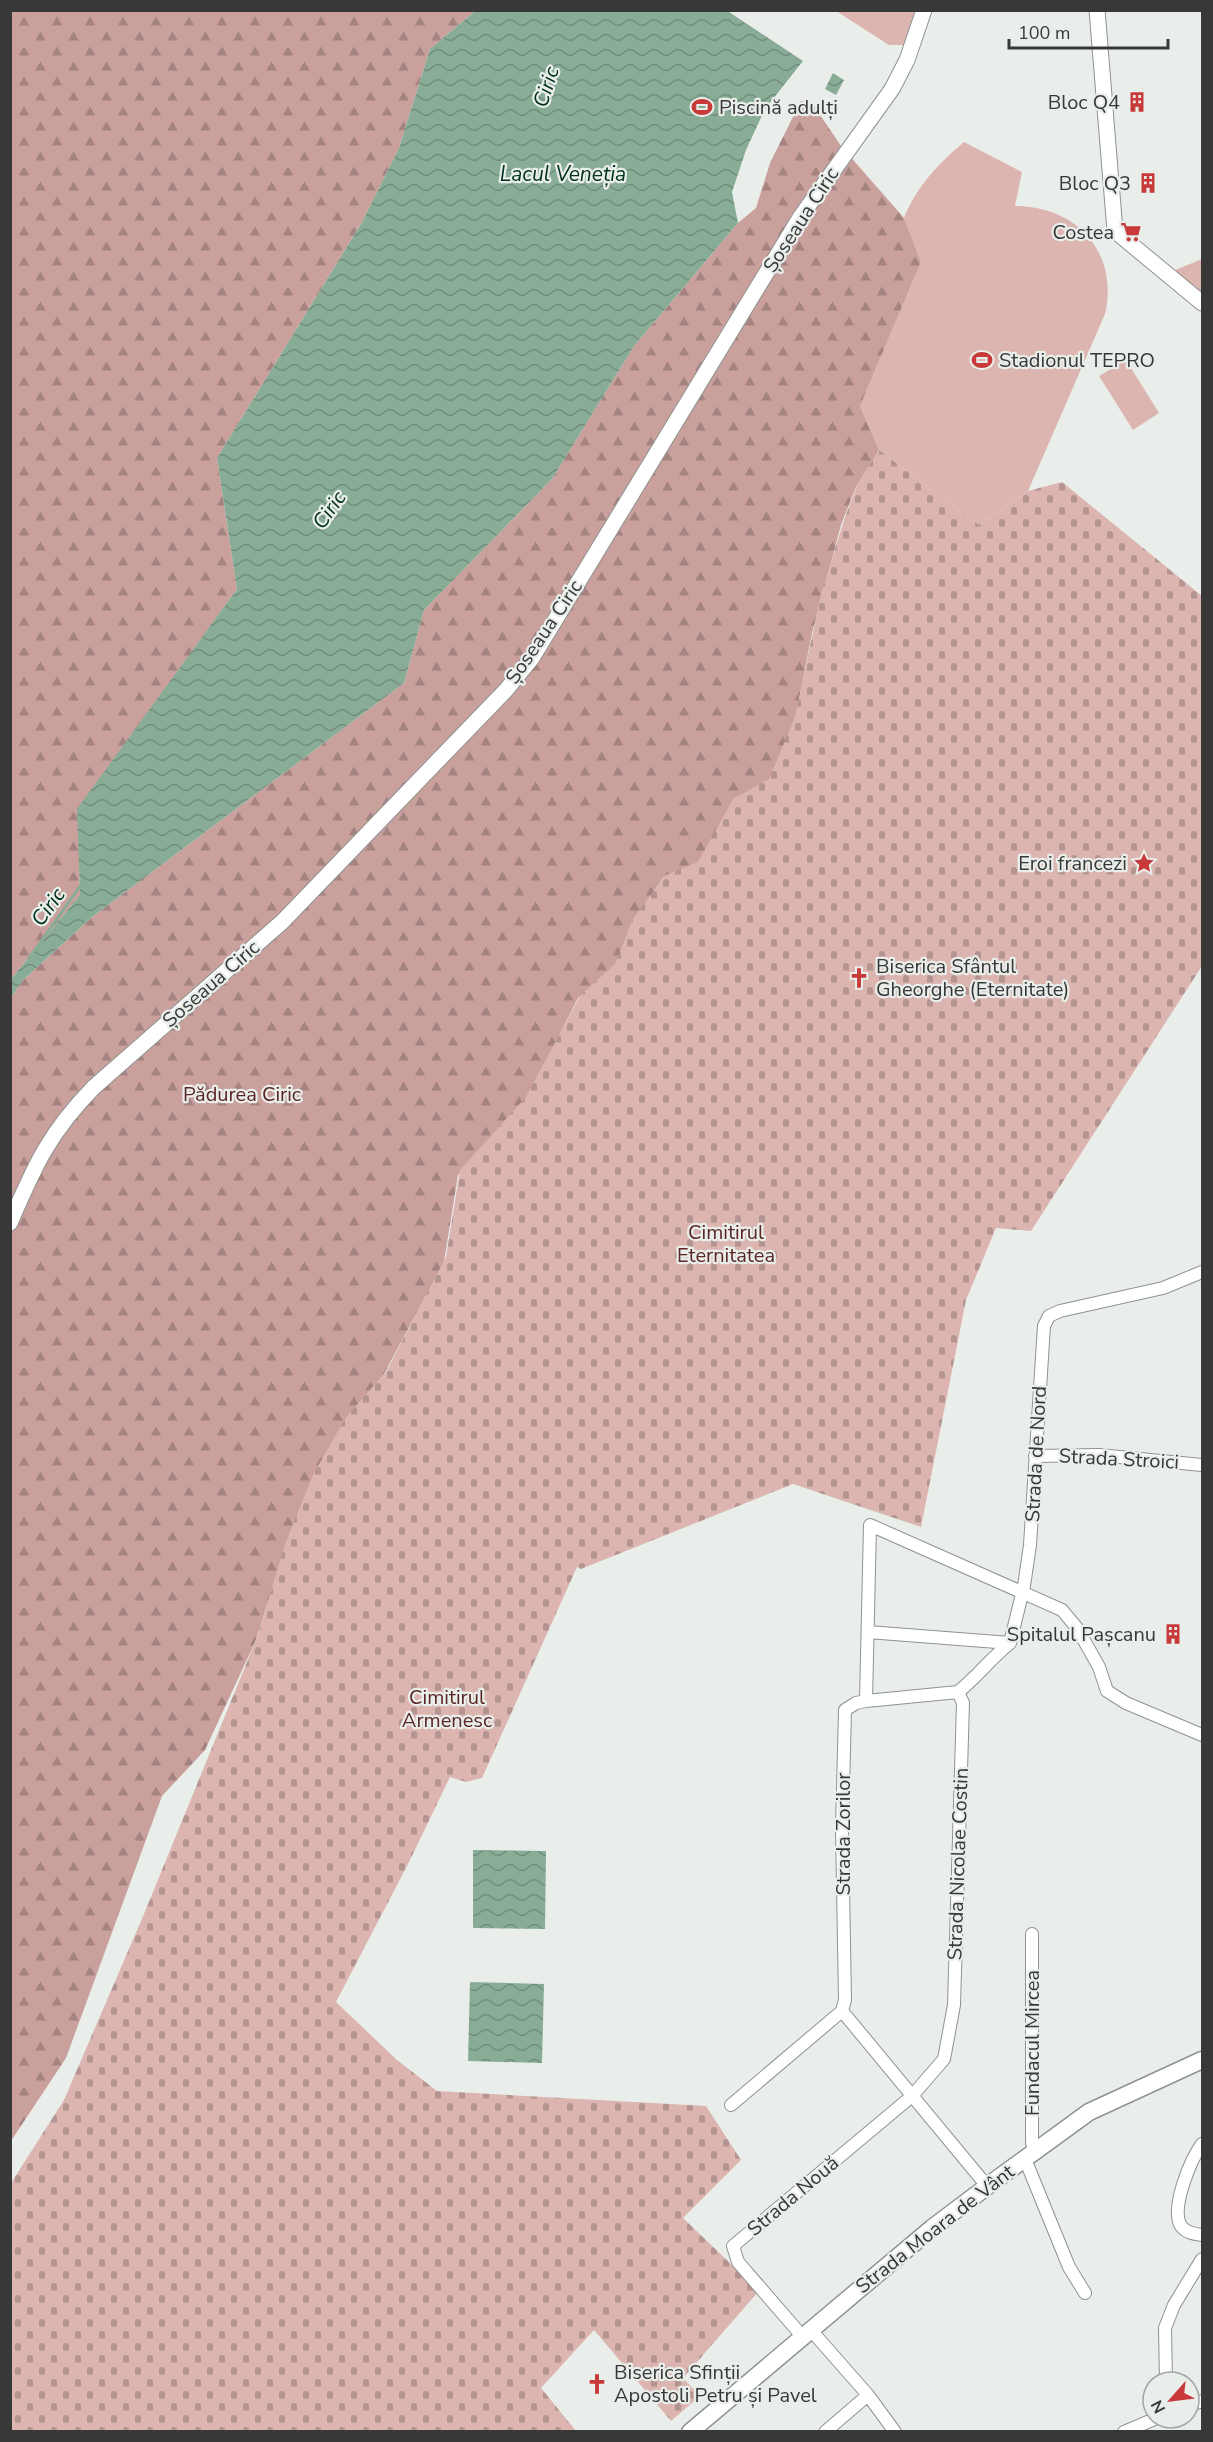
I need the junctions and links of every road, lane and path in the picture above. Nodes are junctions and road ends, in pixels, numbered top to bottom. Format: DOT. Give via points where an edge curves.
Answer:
graph roads {
  1 [pos="924,10"];
  2 [pos="1097,10"];
  3 [pos="1203,303"];
  4 [pos="10,1223"];
  5 [pos="1203,1272"];
  6 [pos="1035,1456"];
  7 [pos="1203,1465"];
  8 [pos="1022,1592"];
  9 [pos="868,1632"];
  10 [pos="1010,1643"];
  11 [pos="958,1692"];
  12 [pos="866,1701"];
  13 [pos="1203,1735"];
  14 [pos="1032,1934"];
  15 [pos="842,2011"];
  16 [pos="1203,2060"];
  17 [pos="912,2096"];
  18 [pos="731,2105"];
  19 [pos="1203,2144"];
  20 [pos="1030,2155"];
  21 [pos="987,2186"];
  22 [pos="1203,2235"];
  23 [pos="1203,2259"];
  24 [pos="1085,2293"];
  25 [pos="806,2332"];
  26 [pos="1166,2370"];
  27 [pos="868,2395"];
  28 [pos="1141,2425"];
  29 [pos="693,2431"];
  30 [pos="825,2432"];
  31 [pos="895,2432"];
  32 [pos="1124,2432"];
  1 -- 4 [label="street, Șoseaua Ciric" via="907,60 892,88 801,216 532,658 506,690 282,922 66,1115 39,1156"];
  2 -- 3 [label="street" via="1116,231"];
  5 -- 6 [label="street, Strada de Nord" via="1163,1288 1049,1316 1044,1326"];
  6 -- 7 [label="street, Strada Stroici" via="1099,1455"];
  6 -- 8 [label="street, Strada de Nord" via="1030,1545"];
  8 -- 9 [label="street" via="870,1525"];
  8 -- 10 [label="street, Strada de Nord"];
  8 -- 13 [label="street" via="1062,1610 1077,1628 1099,1667 1107,1691 1115,1698"];
  9 -- 10 [label="street"];
  9 -- 12 [label="street"];
  10 -- 11 [label="street"];
  11 -- 12 [label="street"];
  11 -- 17 [label="street, Strada Nicolae Costin" via="963,1703 954,2005 944,2059"];
  12 -- 15 [label="street, Strada Zorilor" via="845,1710"];
  14 -- 20 [label="street, Fundacul Mircea"];
  15 -- 17 [label="street"];
  15 -- 18 [label="street"];
  16 -- 20 [label="main road, Strada Moara de Vânt" via="1089,2112"];
  17 -- 21 [label="street"];
  17 -- 25 [label="street, Strada Nouă" via="733,2246 738,2262"];
  19 -- 22 [label="street" via="1187,2172 1178,2210 1181,2227"];
  20 -- 21 [label="main road, Strada Moara de Vânt"];
  20 -- 24 [label="street, Fundacul Mircea" via="1069,2267"];
  21 -- 25 [label="main road, Strada Moara de Vânt"];
  23 -- 26 [label="street" via="1165,2328"];
  25 -- 27 [label="street"];
  25 -- 29 [label="main road, Strada Moara de Vânt"];
  27 -- 30 [label="street"];
  27 -- 31 [label="street"];
  28 -- 32 [label="street"];
}
